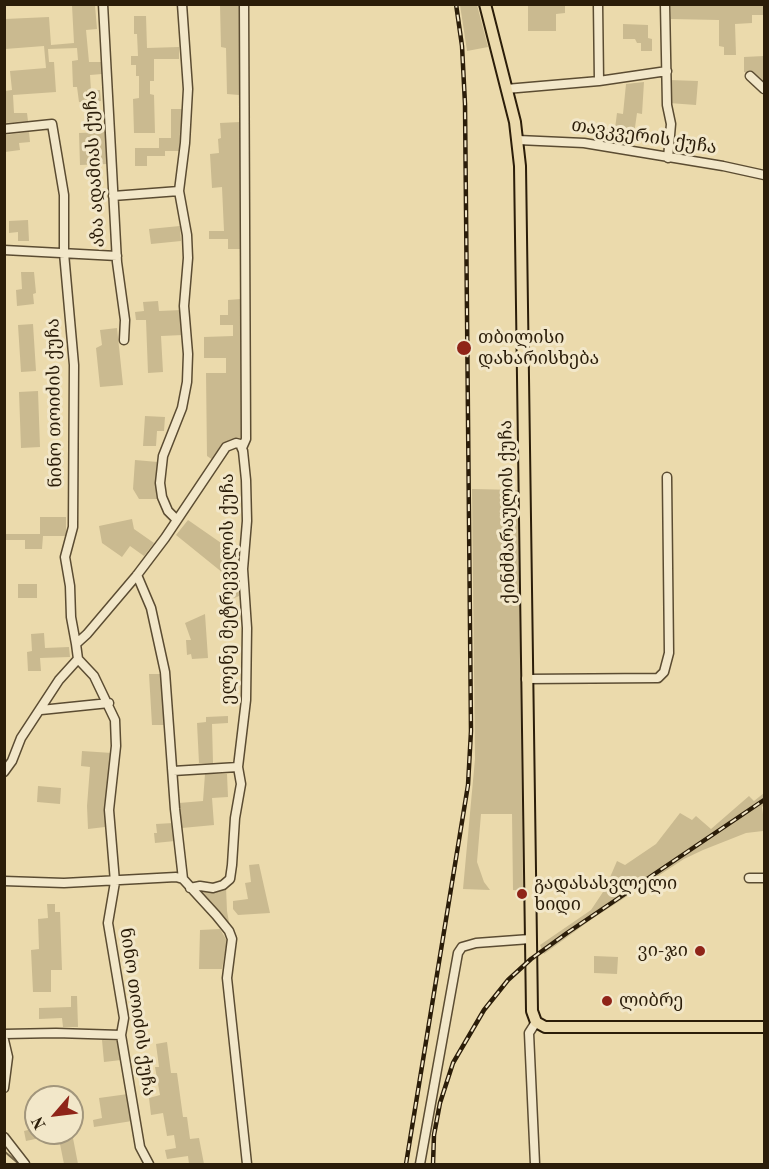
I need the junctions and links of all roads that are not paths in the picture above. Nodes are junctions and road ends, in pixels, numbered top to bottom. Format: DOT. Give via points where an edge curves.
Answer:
graph roads {
  1 [pos="102,4"];
  2 [pos="182,4"];
  3 [pos="244,4"];
  4 [pos="485,4"];
  5 [pos="598,4"];
  6 [pos="666,4"];
  7 [pos="667,71"];
  8 [pos="750,76"];
  9 [pos="599,81"];
  10 [pos="506,89"];
  11 [pos="765,89"];
  12 [pos="4,129"];
  13 [pos="518,140"];
  14 [pos="668,158"];
  15 [pos="765,175"];
  16 [pos="179,190"];
  17 [pos="113,196"];
  18 [pos="4,250"];
  19 [pos="64,253"];
  20 [pos="117,256"];
  21 [pos="124,340"];
  22 [pos="242,448"];
  23 [pos="667,477"];
  24 [pos="177,520"];
  25 [pos="137,575"];
  26 [pos="76,644"];
  27 [pos="78,659"];
  28 [pos="526,679"];
  29 [pos="109,703"];
  30 [pos="41,710"];
  31 [pos="238,767"];
  32 [pos="173,771"];
  33 [pos="4,772"];
  34 [pos="749,878"];
  35 [pos="765,878"];
  36 [pos="183,879"];
  37 [pos="4,881"];
  38 [pos="115,882"];
  39 [pos="190,888"];
  40 [pos="530,939"];
  41 [pos="536,1022"];
  42 [pos="765,1027"];
  43 [pos="4,1034"];
  44 [pos="121,1035"];
  45 [pos="4,1040"];
  46 [pos="4,1088"];
  47 [pos="4,1137"];
  48 [pos="26,1164"];
  49 [pos="149,1164"];
  50 [pos="247,1164"];
  51 [pos="420,1164"];
  52 [pos="535,1164"];
  1 -- 17 [label="street, აზა ადამიას ქუჩა"];
  2 -- 16 [label="street" via="188,89"];
  3 -- 22 [label="street" via="246,439"];
  4 -- 10 [label="main road, ქინძმარაულის ქუჩა"];
  5 -- 9 [label="street"];
  6 -- 7 [label="street"];
  7 -- 9 [label="street"];
  7 -- 14 [label="street"];
  8 -- 11 [label="street"];
  9 -- 10 [label="street"];
  10 -- 13 [label="main road, ქინძმარაულის ქუჩა"];
  12 -- 19 [label="street, ნინო თოიძის ქუჩა" via="52,124 64,195"];
  13 -- 14 [label="street, თავკვერის ქუჩა" via="584,143"];
  13 -- 28 [label="main road, ქინძმარაულის ქუჩა"];
  14 -- 15 [label="street, თავკვერის ქუჩა"];
  16 -- 17 [label="street"];
  16 -- 24 [label="street" via="188,258 184,306 187,382 182,408 163,456 160,483 168,511"];
  17 -- 20 [label="street, აზა ადამიას ქუჩა"];
  18 -- 19 [label="street, აზა ადამიას ქუჩა"];
  19 -- 20 [label="street, აზა ადამიას ქუჩა"];
  19 -- 26 [label="street, ნინო თოიძის ქუჩა" via="74,365 73,527 65,557"];
  20 -- 21 [label="street"];
  22 -- 24 [label="street, ელენე მეტრეველის ქუჩა" via="236,442 226,447"];
  22 -- 31 [label="street, ელენე მეტრეველის ქუჩა" via="246,480 243,568 247,628 246,700"];
  23 -- 28 [label="street" via="669,654 664,672 658,678"];
  24 -- 25 [label="street"];
  25 -- 26 [label="street"];
  25 -- 32 [label="street" via="151,608 165,672"];
  26 -- 27 [label="street, ნინო თოიძის ქუჩა"];
  27 -- 29 [label="street, ნინო თოიძის ქუჩა" via="94,676"];
  27 -- 30 [label="street" via="59,680"];
  28 -- 40 [label="main road, ქინძმარაულის ქუჩა"];
  29 -- 30 [label="street"];
  29 -- 38 [label="street, ნინო თოიძის ქუჩა" via="117,733 109,810"];
  30 -- 33 [label="street"];
  31 -- 32 [label="street"];
  31 -- 39 [label="street, ელენე მეტრეველის ქუჩა" via="241,784 230,879 219,887"];
  32 -- 36 [label="street"];
  34 -- 35 [label="street"];
  36 -- 38 [label="street" via="176,876"];
  36 -- 39 [label="street"];
  37 -- 38 [label="street"];
  38 -- 44 [label="street, ნინო თოიძის ქუჩა" via="108,923 124,1018"];
  39 -- 50 [label="street" via="232,939 227,978"];
  40 -- 41 [label="main road, ქინძმარაულის ქუჩა" via="532,1011"];
  40 -- 51 [label="street" via="476,943 462,947 458,953"];
  41 -- 42 [label="main road" via="545,1027"];
  41 -- 52 [label="street" via="529,1034"];
  43 -- 44 [label="street"];
  44 -- 49 [label="street, ნინო თოიძის ქუჩა" via="140,1147"];
  45 -- 46 [label="street" via="8,1057"];
  47 -- 48 [label="street"];
}
